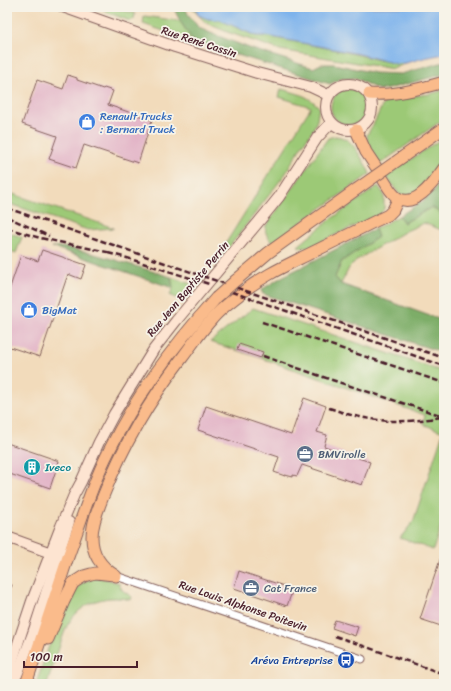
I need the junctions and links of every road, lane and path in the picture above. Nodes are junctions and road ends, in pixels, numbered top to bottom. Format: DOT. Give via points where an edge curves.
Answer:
graph roads {
  1 [pos="63,7"];
  2 [pos="444,82"];
  3 [pos="369,94"];
  4 [pos="328,95"];
  5 [pos="331,123"];
  6 [pos="444,128"];
  7 [pos="356,130"];
  8 [pos="376,167"];
  9 [pos="444,168"];
  10 [pos="382,178"];
  11 [pos="398,198"];
  12 [pos="82,482"];
  13 [pos="7,538"];
  14 [pos="61,549"];
  15 [pos="51,553"];
  16 [pos="116,576"];
  17 [pos="38,619"];
  18 [pos="362,659"];
  19 [pos="8,684"];
  20 [pos="26,684"];
  21 [pos="31,684"];
  1 -- 4 [label="main road, Rue René Cassin" via="257,73 311,86"];
  2 -- 3 [label="main road" via="395,93"];
  3 -- 4 [label="main road" via="352,83 338,86"];
  3 -- 7 [label="main road" via="373,108 371,115 368,122"];
  4 -- 5 [label="main road" via="325,109"];
  5 -- 7 [label="main road" via="338,128"];
  5 -- 12 [label="main road, Rue Jean Baptiste Perrin" via="317,138 279,197 154,348 114,414"];
  6 -- 20 [label="main road, bridge" via="268,253 235,281 216,298 156,373 124,421 95,483"];
  7 -- 8 [label="main road"];
  9 -- 11 [label="main road" via="420,196 405,201"];
  10 -- 11 [label="main road"];
  11 -- 16 [label="main road" via="388,215 268,275 245,290 212,318 162,385 127,443 96,513 92,546 102,566"];
  12 -- 14 [label="main road, Rue Jean Baptiste Perrin"];
  12 -- 15 [label="main road, Rue Jean Baptiste Perrin" via="74,495"];
  13 -- 15 [label="main road"];
  14 -- 15 [label="main road"];
  14 -- 17 [label="main road, Rue Jean Baptiste Perrin"];
  15 -- 17 [label="main road, Rue Jean Baptiste Perrin" via="53,557 39,599"];
  15 -- 19 [label="main road, Rue Jean Baptiste Perrin" via="21,634"];
  16 -- 18 [label="street, Rue Louis Alphonse Poitevin"];
  16 -- 21 [label="main road" via="91,574 73,583"];
  17 -- 19 [label="main road, Rue Jean Baptiste Perrin" via="16,675"];
}
